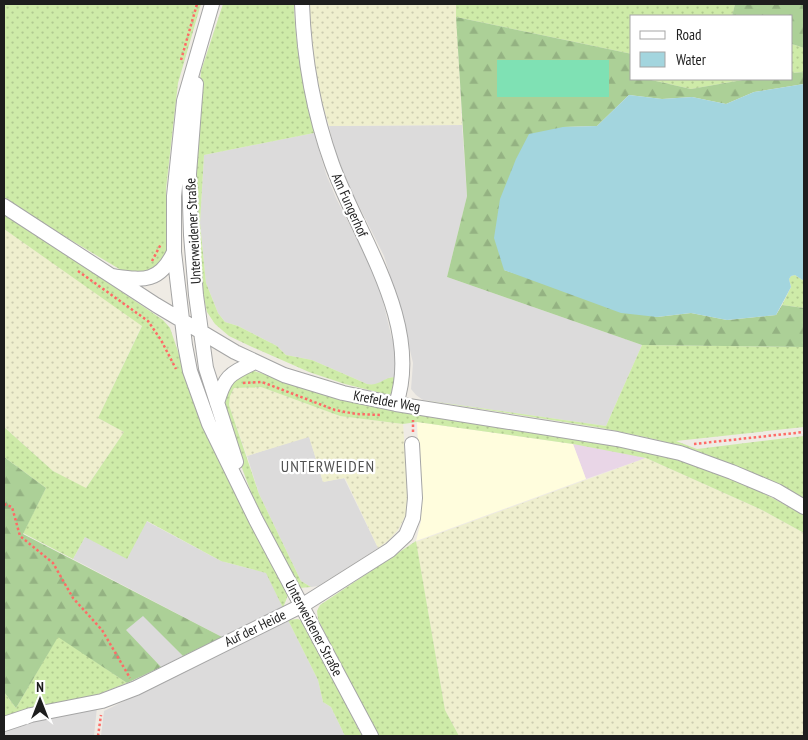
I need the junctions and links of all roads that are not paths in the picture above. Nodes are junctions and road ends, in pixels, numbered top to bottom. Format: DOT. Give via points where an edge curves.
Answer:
graph roads {
  1 [pos="212,4"];
  2 [pos="302,4"];
  3 [pos="198,56"];
  4 [pos="4,206"];
  5 [pos="174,252"];
  6 [pos="109,275"];
  7 [pos="182,321"];
  8 [pos="201,332"];
  9 [pos="255,362"];
  10 [pos="217,404"];
  11 [pos="396,404"];
  12 [pos="412,444"];
  13 [pos="804,507"];
  14 [pos="256,520"];
  15 [pos="303,605"];
  16 [pos="4,724"];
  17 [pos="371,736"];
  1 -- 3 [label="street, Unterweidener Straße"];
  2 -- 11 [label="street, Am Fungerhof" via="306,61 321,132 348,205 393,308 403,371"];
  3 -- 5 [label="street, Unterweidener Straße" via="184,101 174,196"];
  3 -- 8 [label="street, Unterweidener Straße" via="189,174 191,235"];
  4 -- 6 [label="street, Krefelder Weg"];
  5 -- 6 [label="street, Unterweidener Straße" via="164,269 150,278"];
  5 -- 7 [label="street, Unterweidener Straße"];
  6 -- 7 [label="street, Krefelder Weg"];
  7 -- 8 [label="street, Krefelder Weg"];
  7 -- 14 [label="street, Unterweidener Straße" via="190,371 209,424"];
  8 -- 9 [label="street, Krefelder Weg"];
  8 -- 10 [label="street, Unterweidener Straße" via="206,368"];
  9 -- 10 [label="street" via="230,374"];
  9 -- 11 [label="street, Krefelder Weg" via="284,375 342,393"];
  10 -- 14 [label="street, Unterweidener Straße"];
  11 -- 13 [label="street, Krefelder Weg" via="617,439 680,453 777,491"];
  12 -- 15 [label="street, Auf der Heide" via="415,498 413,518 406,535 390,550"];
  14 -- 15 [label="street, Unterweidener Straße"];
  15 -- 16 [label="street, Auf der Heide" via="136,688 102,701 31,715"];
  15 -- 17 [label="street, Unterweidener Straße"];
}
